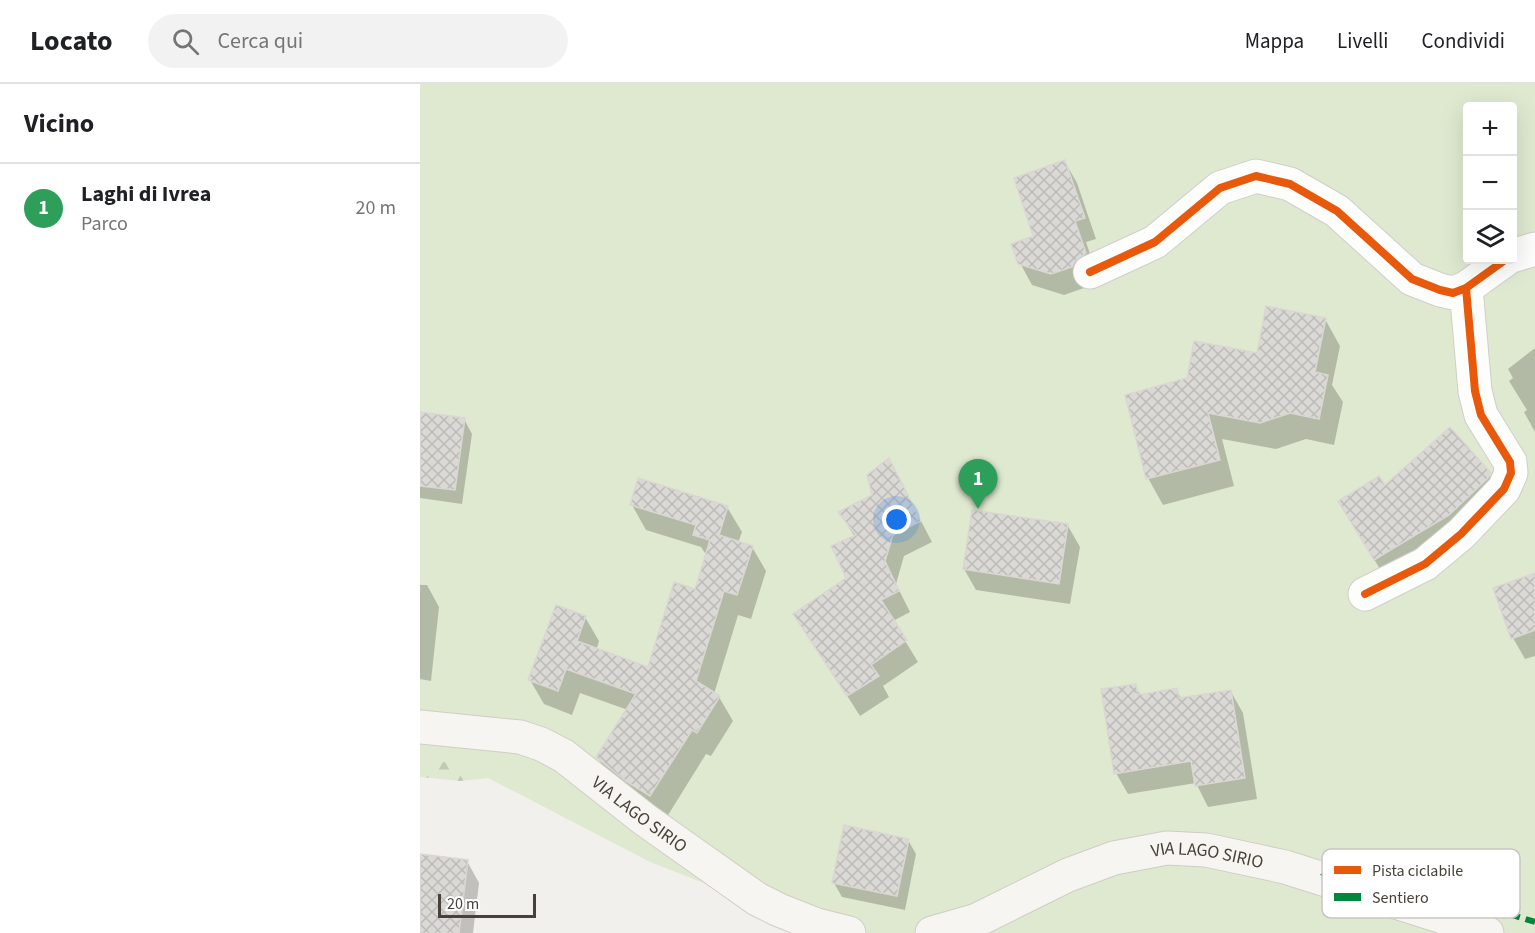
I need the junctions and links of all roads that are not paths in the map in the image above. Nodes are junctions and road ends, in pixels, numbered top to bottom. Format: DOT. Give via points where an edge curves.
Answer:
graph roads {
  1 [pos="1535,249"];
  2 [pos="1517,254"];
  3 [pos="1499,264"];
  4 [pos="1090,272"];
  5 [pos="1466,288"];
  6 [pos="1441,315"];
  7 [pos="1365,594"];
  8 [pos="420,727"];
  9 [pos="1322,881"];
  10 [pos="1417,918"];
  11 [pos="1433,924"];
  12 [pos="983,926"];
  13 [pos="819,929"];
  14 [pos="849,933"];
  15 [pos="932,933"];
  16 [pos="1487,933"];
  1 -- 2 [label="street"];
  3 -- 5 [label="street"];
  4 -- 5 [label="street" via="1155,242 1220,188 1256,176 1290,184 1330,207 1412,279 1453,293"];
  5 -- 6 [label="street"];
  5 -- 7 [label="street" via="1475,392 1481,415 1510,462 1511,473 1504,489 1461,534 1425,564"];
  8 -- 13 [label="main road, VIA LAGO SIRIO" via="520,737 564,756 757,899"];
  9 -- 12 [label="main road, VIA LAGO SIRIO" via="1285,867 1206,850 1167,848 1114,858 1068,875"];
  10 -- 11 [label="main road, VIA LAGO SIRIO"];
  11 -- 16 [label="main road, VIA LAGO SIRIO"];
  12 -- 15 [label="main road, VIA LAGO SIRIO"];
  13 -- 14 [label="main road, VIA LAGO SIRIO"];
}
